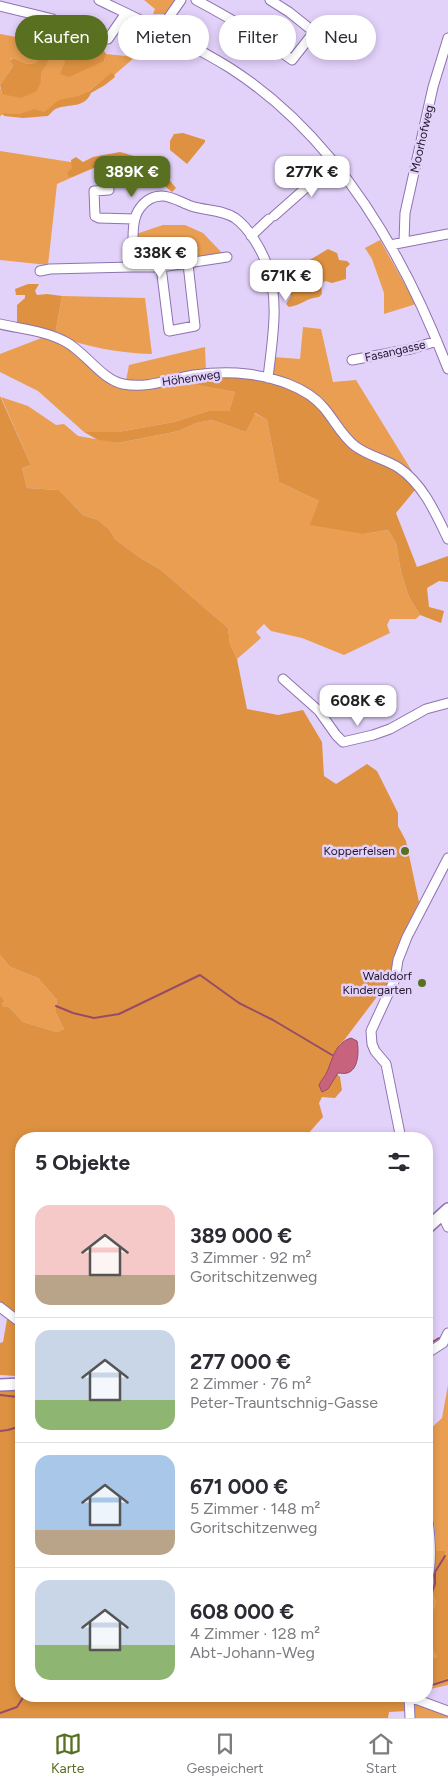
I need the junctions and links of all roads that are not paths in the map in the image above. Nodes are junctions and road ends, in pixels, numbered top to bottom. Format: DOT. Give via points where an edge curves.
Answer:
graph roads {
  1 [pos="98,0"];
  2 [pos="180,0"];
  3 [pos="196,0"];
  4 [pos="270,0"];
  5 [pos="0,6"];
  6 [pos="126,13"];
  7 [pos="37,15"];
  8 [pos="130,15"];
  9 [pos="170,15"];
  10 [pos="448,38"];
  11 [pos="108,39"];
  12 [pos="209,56"];
  13 [pos="334,163"];
  14 [pos="109,190"];
  15 [pos="134,220"];
  16 [pos="448,234"];
  17 [pos="251,236"];
  18 [pos="404,241"];
  19 [pos="390,245"];
  20 [pos="227,257"];
  21 [pos="188,264"];
  22 [pos="132,267"];
  23 [pos="160,267"];
  24 [pos="40,271"];
  25 [pos="0,324"];
  26 [pos="437,341"];
  27 [pos="352,360"];
  28 [pos="448,369"];
  29 [pos="268,378"];
  30 [pos="448,539"];
  31 [pos="283,679"];
  32 [pos="448,703"];
  33 [pos="448,858"];
  34 [pos="400,1132"];
  35 [pos="445,1211"];
  36 [pos="433,1222"];
  37 [pos="448,1227"];
  38 [pos="0,1307"];
  39 [pos="15,1318"];
  40 [pos="448,1335"];
  41 [pos="433,1349"];
  42 [pos="15,1384"];
  43 [pos="0,1385"];
  44 [pos="409,1702"];
  45 [pos="425,1702"];
  46 [pos="448,1711"];
  47 [pos="410,1718"];
  1 -- 6 [label="street"];
  2 -- 9 [label="street"];
  3 -- 4 [label="street" via="239,23 292,60 314,32"];
  5 -- 7 [label="street"];
  6 -- 8 [label="street"];
  6 -- 11 [label="street"];
  10 -- 18 [label="street, Moorhofweg" via="433,88 405,213"];
  12 -- 13 [label="street" via="254,84 298,122"];
  13 -- 17 [label="street"];
  13 -- 19 [label="street"];
  14 -- 15 [label="street" via="94,190 95,216"];
  15 -- 17 [label="street" via="145,202 154,197 167,197 228,214"];
  15 -- 22 [label="street"];
  16 -- 18 [label="street"];
  17 -- 29 [label="street" via="266,262 273,289"];
  18 -- 19 [label="street"];
  19 -- 26 [label="street"];
  20 -- 21 [label="street"];
  21 -- 23 [label="street"];
  21 -- 23 [label="street" via="195,326 169,330"];
  22 -- 23 [label="street"];
  22 -- 24 [label="street"];
  25 -- 29 [label="street, Höhenweg" via="66,342 109,378 123,384 146,385 195,375 234,373"];
  26 -- 27 [label="street, Fasangasse"];
  26 -- 28 [label="street"];
  29 -- 30 [label="street, Höhenweg" via="308,393 324,407 354,446 406,474 432,508"];
  31 -- 32 [label="street" via="313,706 343,742 390,729 426,709"];
  33 -- 34 [label="street" via="406,937 395,979 371,1031 375,1051 386,1064"];
  35 -- 36 [label="main road"];
  35 -- 37 [label="street"];
  38 -- 39 [label="street"];
  40 -- 41 [label="street"];
  42 -- 43 [label="main road"];
  44 -- 47 [label="street"];
  45 -- 46 [label="street"];
}
